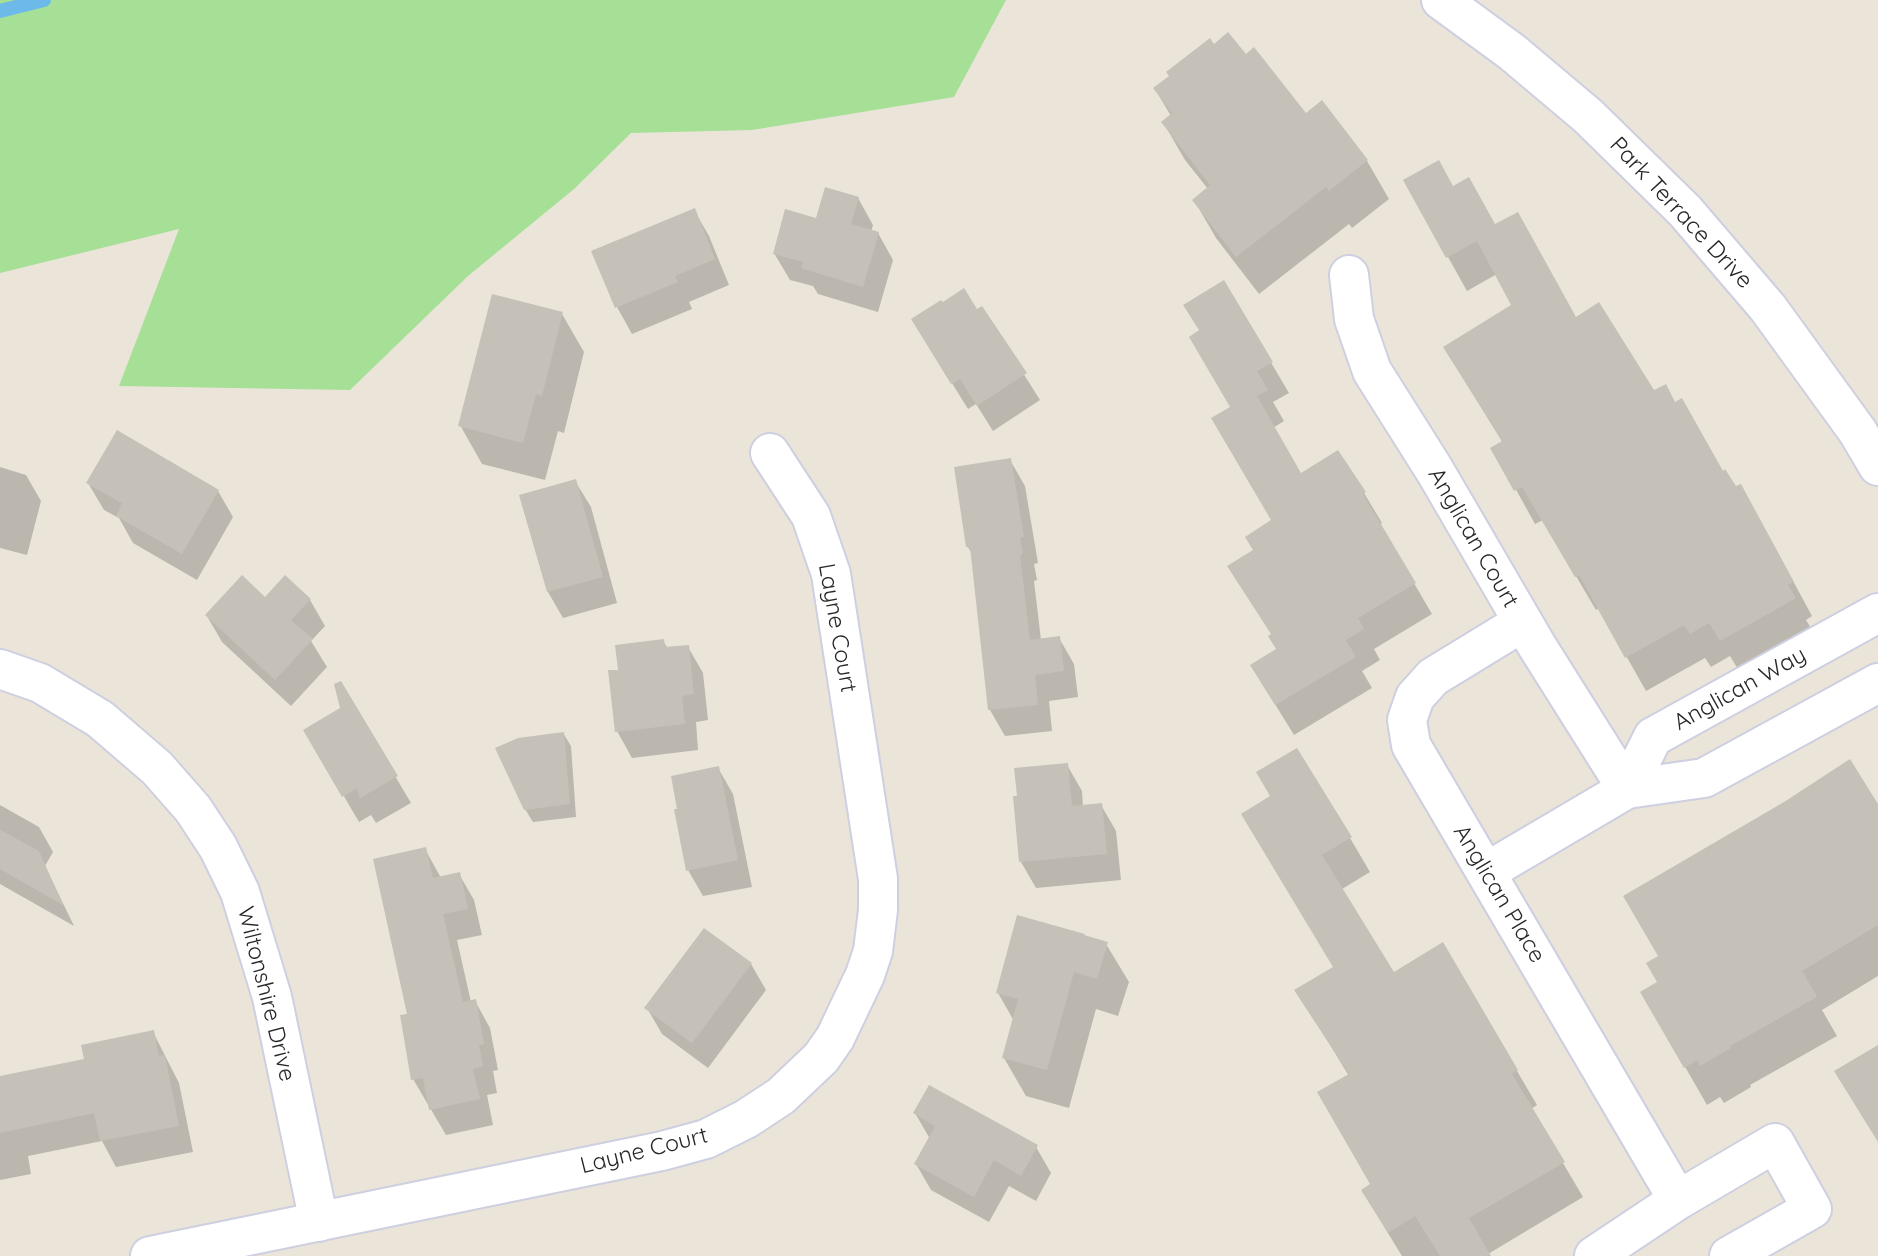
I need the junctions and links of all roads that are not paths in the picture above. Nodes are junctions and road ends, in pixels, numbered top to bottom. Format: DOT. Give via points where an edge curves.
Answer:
graph roads {
  1 [pos="1441,0"];
  2 [pos="1349,275"];
  3 [pos="771,453"];
  4 [pos="1878,466"];
  5 [pos="1878,613"];
  6 [pos="1523,622"];
  7 [pos="0,670"];
  8 [pos="1878,682"];
  9 [pos="1726,697"];
  10 [pos="1754,751"];
  11 [pos="1626,789"];
  12 [pos="1486,872"];
  13 [pos="1678,1200"];
  14 [pos="318,1222"];
  15 [pos="150,1256"];
  16 [pos="1594,1256"];
  17 [pos="1729,1256"];
  1 -- 4 [label="street, Park Terrace Drive" via="1588,116 1685,211 1768,308"];
  2 -- 6 [label="street, Anglican Court" via="1354,318 1372,371"];
  3 -- 14 [label="street, Layne Court" via="811,516 831,574 878,879 873,951 835,1038 821,1058 780,1096 706,1139"];
  5 -- 9 [label="street, Anglican Way"];
  6 -- 11 [label="street, Anglican Court"];
  6 -- 12 [label="street, Anglican Place" via="1433,677 1415,697 1407,720 1411,745"];
  7 -- 14 [label="street, Wiltonshire Drive" via="40,683 100,719 157,768 218,847 240,892 272,997"];
  8 -- 10 [label="street"];
  9 -- 10 [label="street"];
  9 -- 11 [label="street, Anglican Way" via="1653,737"];
  10 -- 11 [label="street" via="1704,778"];
  11 -- 12 [label="street"];
  12 -- 13 [label="street, Anglican Place"];
  13 -- 16 [label="street"];
  13 -- 17 [label="street" via="1775,1143 1812,1209"];
  14 -- 15 [label="street, Layne Court"];
}
